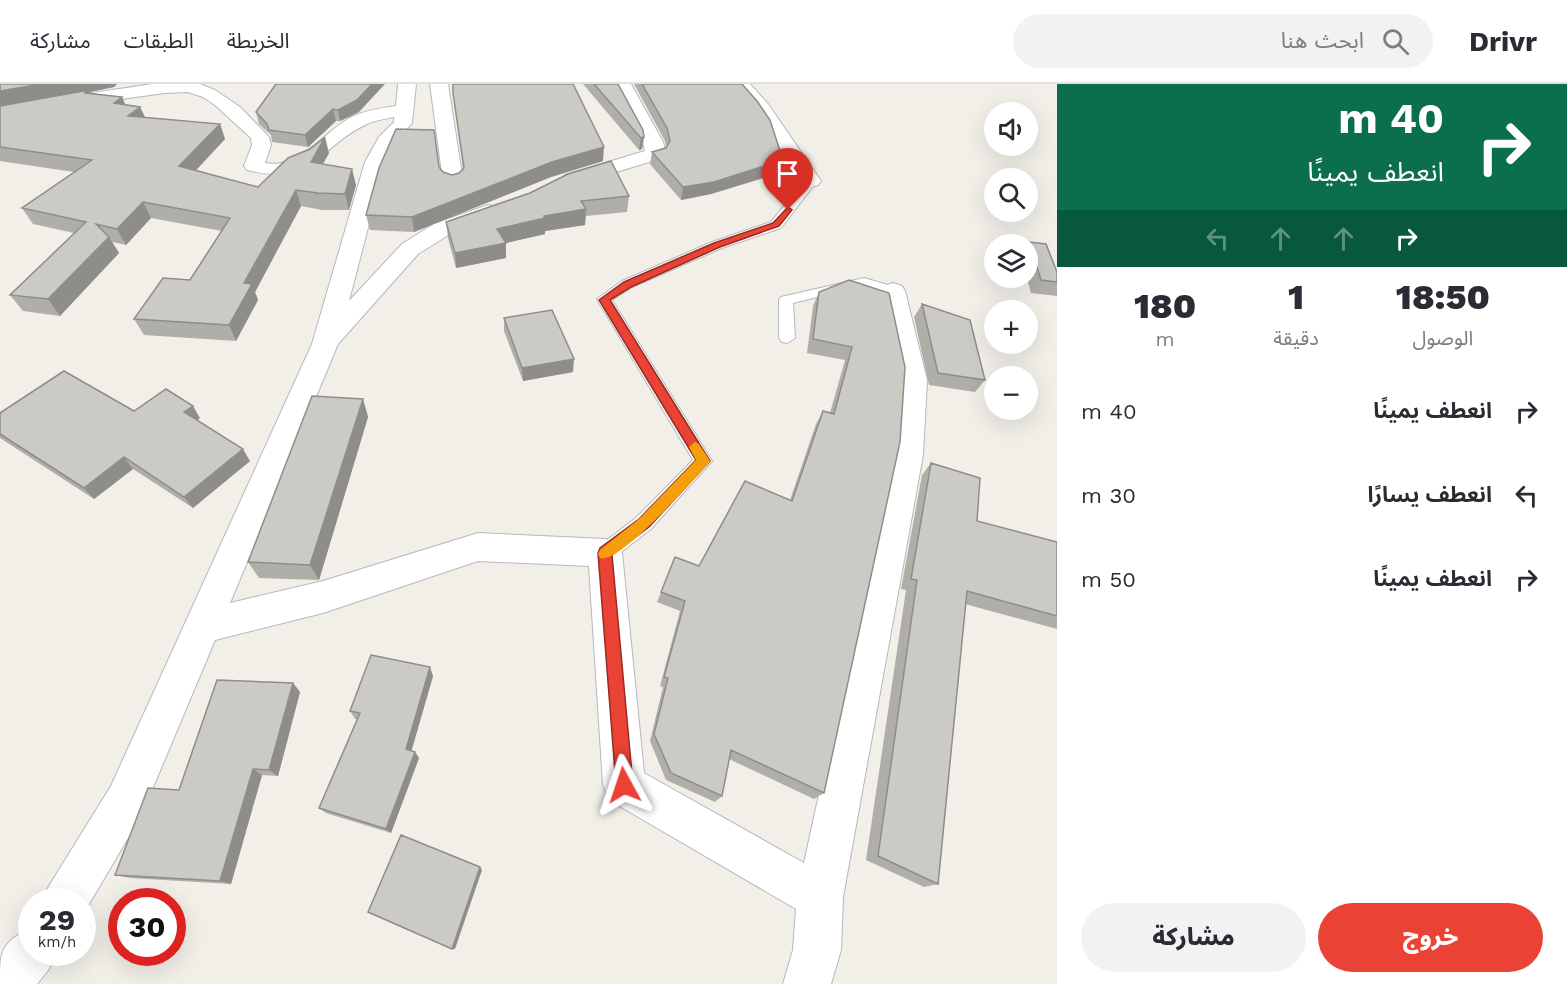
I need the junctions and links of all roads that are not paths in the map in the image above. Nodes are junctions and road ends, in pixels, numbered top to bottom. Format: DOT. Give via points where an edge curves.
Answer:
graph roads {
  1 [pos="439,84"];
  2 [pos="622,84"];
  3 [pos="741,84"];
  4 [pos="406,97"];
  5 [pos="0,117"];
  6 [pos="453,181"];
  7 [pos="811,181"];
  8 [pos="550,188"];
  9 [pos="505,206"];
  10 [pos="893,291"];
  11 [pos="787,338"];
  12 [pos="325,344"];
  13 [pos="605,553"];
  14 [pos="203,626"];
  15 [pos="73,888"];
  16 [pos="820,897"];
  17 [pos="21,966"];
  18 [pos="6,984"];
  19 [pos="807,984"];
  1 -- 6 [label="street"];
  2 -- 8 [label="street" via="656,154"];
  3 -- 7 [label="street"];
  4 -- 5 [label="street" via="360,120 306,161 283,171 255,166 263,146 261,137 231,98 194,88 174,86 92,96"];
  4 -- 12 [label="street" via="403,123 386,141 375,162"];
  7 -- 13 [label="lane" via="776,225 717,245 627,284 604,300 703,461 644,523"];
  9 -- 12 [label="street" via="442,229 410,249"];
  10 -- 11 [label="lane" via="864,282 786,300"];
  10 -- 16 [label="street" via="913,380 908,455"];
  12 -- 14 [label="street"];
  13 -- 14 [label="street" via="478,547 323,597"];
  13 -- 16 [label="street" via="624,785"];
  14 -- 15 [label="street" via="126,801"];
  16 -- 19 [label="street" via="817,950"];
  17 -- 18 [label="street"];
}
